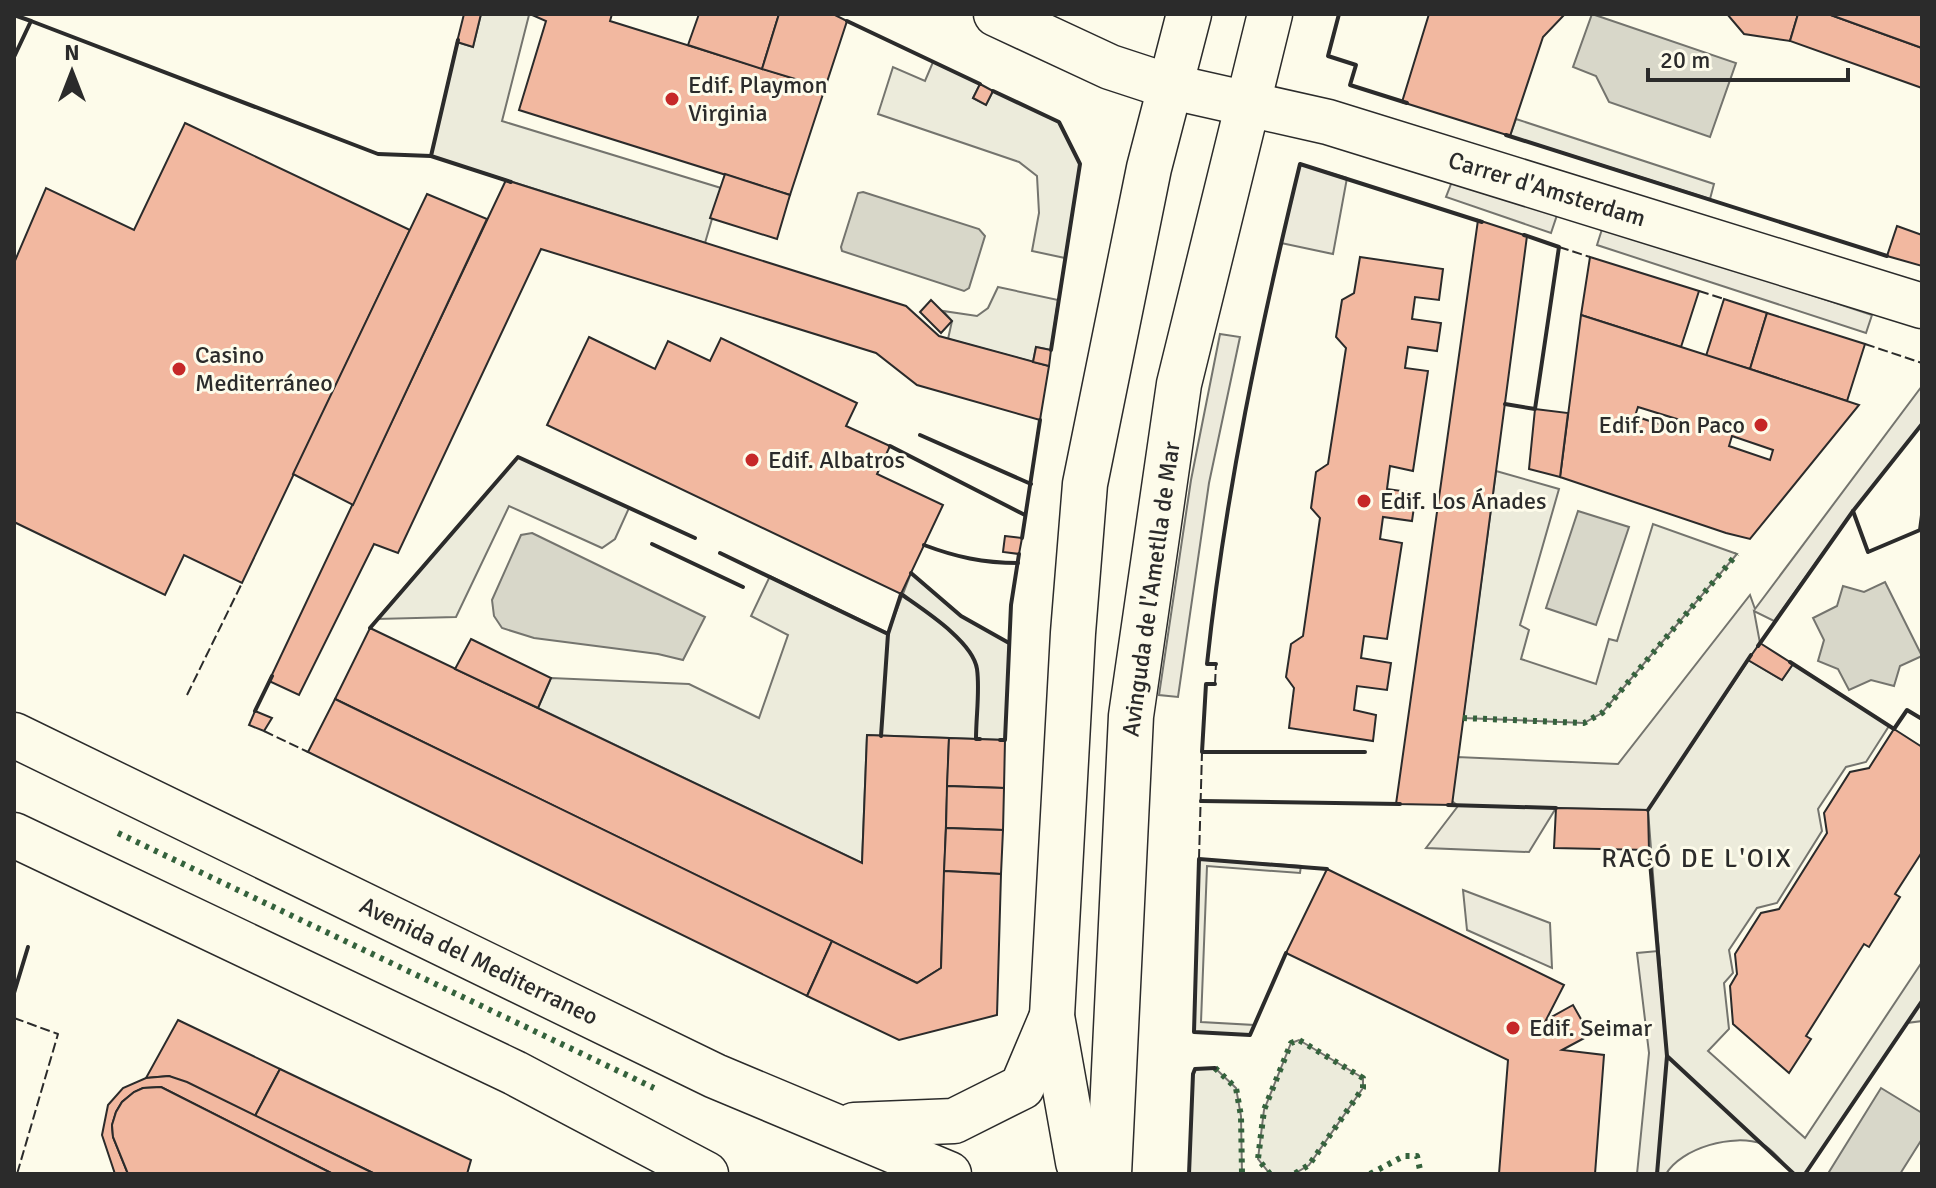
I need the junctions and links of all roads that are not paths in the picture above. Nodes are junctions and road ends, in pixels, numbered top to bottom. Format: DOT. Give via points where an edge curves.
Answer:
graph roads {
  1 [pos="996,14"];
  2 [pos="1189,14"];
  3 [pos="1270,14"];
  4 [pos="1168,86"];
  5 [pos="1247,105"];
  6 [pos="1922,306"];
  7 [pos="14,735"];
  8 [pos="14,835"];
  9 [pos="1052,1016"];
  10 [pos="836,1125"];
  11 [pos="706,1174"];
  12 [pos="949,1174"];
  13 [pos="1082,1174"];
  14 [pos="1109,1174"];
  1 -- 4 [label="street, Carrer d'Amsterdam" via="1110,67"];
  2 -- 4 [label="street"];
  3 -- 5 [label="street, Avinguda de l'Ametlla de Mar"];
  4 -- 5 [label="street, Carrer d'Amsterdam"];
  4 -- 9 [label="street" via="1085,484"];
  5 -- 6 [label="street, Carrer d'Amsterdam" via="1328,122"];
  5 -- 14 [label="street, Avinguda de l'Ametlla de Mar" via="1179,384 1131,716"];
  7 -- 10 [label="street, Avenida del Mediterraneo" via="715,1076"];
  8 -- 11 [label="street" via="515,1073"];
  9 -- 10 [label="street" via="1022,1087 981,1108 954,1121"];
  9 -- 13 [label="street"];
  10 -- 12 [label="street, Avenida del Mediterraneo"];
}
